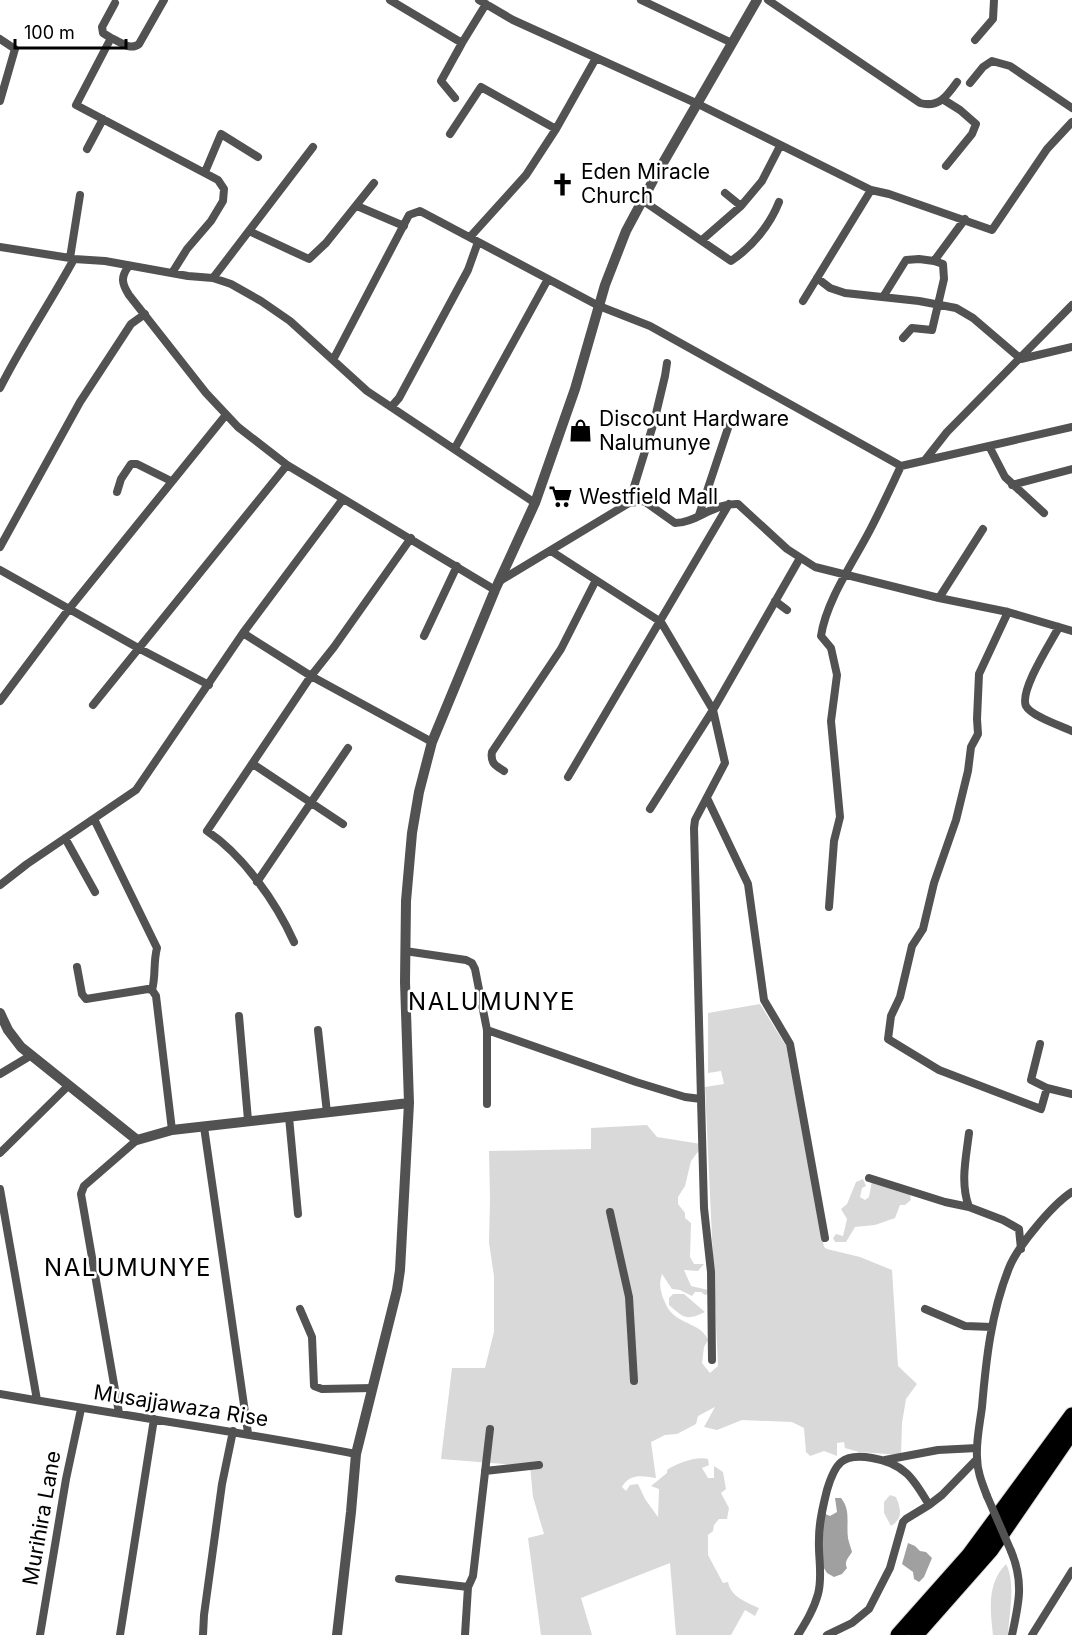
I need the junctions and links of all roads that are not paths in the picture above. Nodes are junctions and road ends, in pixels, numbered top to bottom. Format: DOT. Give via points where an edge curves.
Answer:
graph roads {
  1 [pos="164,0"];
  2 [pos="390,0"];
  3 [pos="641,0"];
  4 [pos="757,0"];
  5 [pos="768,0"];
  6 [pos="994,0"];
  7 [pos="482,2"];
  8 [pos="115,3"];
  9 [pos="653,3"];
  10 [pos="111,38"];
  11 [pos="0,39"];
  12 [pos="975,40"];
  13 [pos="462,43"];
  14 [pos="732,43"];
  15 [pos="456,54"];
  16 [pos="596,58"];
  17 [pos="957,82"];
  18 [pos="970,83"];
  19 [pos="454,98"];
  20 [pos="944,100"];
  21 [pos="0,101"];
  22 [pos="698,104"];
  23 [pos="1072,108"];
  24 [pos="103,119"];
  25 [pos="1072,122"];
  26 [pos="556,129"];
  27 [pos="450,134"];
  28 [pos="780,146"];
  29 [pos="313,147"];
  30 [pos="87,149"];
  31 [pos="258,157"];
  32 [pos="946,166"];
  33 [pos="205,172"];
  34 [pos="374,183"];
  35 [pos="871,190"];
  36 [pos="725,193"];
  37 [pos="80,195"];
  38 [pos="642,200"];
  39 [pos="779,202"];
  40 [pos="357,206"];
  41 [pos="741,206"];
  42 [pos="964,220"];
  43 [pos="404,226"];
  44 [pos="249,231"];
  45 [pos="474,240"];
  46 [pos="702,240"];
  47 [pos="0,247"];
  48 [pos="934,261"];
  49 [pos="129,266"];
  50 [pos="171,273"];
  51 [pos="213,278"];
  52 [pos="817,278"];
  53 [pos="548,279"];
  54 [pos="883,297"];
  55 [pos="802,301"];
  56 [pos="939,305"];
  57 [pos="1072,305"];
  58 [pos="599,306"];
  59 [pos="145,314"];
  60 [pos="903,338"];
  61 [pos="1072,347"];
  62 [pos="1021,359"];
  63 [pos="333,360"];
  64 [pos="667,363"];
  65 [pos="0,388"];
  66 [pos="392,406"];
  67 [pos="225,416"];
  68 [pos="729,425"];
  69 [pos="1072,427"];
  70 [pos="989,446"];
  71 [pos="455,448"];
  72 [pos="925,460"];
  73 [pos="287,465"];
  74 [pos="901,466"];
  75 [pos="1072,469"];
  76 [pos="171,481"];
  77 [pos="1012,485"];
  78 [pos="117,492"];
  79 [pos="343,499"];
  80 [pos="535,502"];
  81 [pos="629,502"];
  82 [pos="729,504"];
  83 [pos="1044,513"];
  84 [pos="699,515"];
  85 [pos="983,529"];
  86 [pos="411,538"];
  87 [pos="0,547"];
  88 [pos="551,551"];
  89 [pos="800,558"];
  90 [pos="457,566"];
  91 [pos="0,570"];
  92 [pos="845,575"];
  93 [pos="596,580"];
  94 [pos="496,586"];
  95 [pos="939,598"];
  96 [pos="775,601"];
  97 [pos="69,609"];
  98 [pos="787,609"];
  99 [pos="1008,612"];
  100 [pos="661,622"];
  101 [pos="1059,627"];
  102 [pos="1072,631"];
  103 [pos="243,633"];
  104 [pos="424,636"];
  105 [pos="140,649"];
  106 [pos="311,676"];
  107 [pos="209,685"];
  108 [pos="0,700"];
  109 [pos="93,705"];
  110 [pos="713,710"];
  111 [pos="1072,731"];
  112 [pos="432,742"];
  113 [pos="348,748"];
  114 [pos="253,764"];
  115 [pos="504,771"];
  116 [pos="568,777"];
  117 [pos="707,798"];
  118 [pos="311,804"];
  119 [pos="650,809"];
  120 [pos="94,819"];
  121 [pos="343,824"];
  122 [pos="65,838"];
  123 [pos="256,882"];
  124 [pos="0,885"];
  125 [pos="95,892"];
  126 [pos="829,907"];
  127 [pos="294,942"];
  128 [pos="405,951"];
  129 [pos="77,968"];
  130 [pos="152,990"];
  131 [pos="0,1013"];
  132 [pos="239,1016"];
  133 [pos="318,1030"];
  134 [pos="487,1030"];
  135 [pos="1040,1044"];
  136 [pos="30,1056"];
  137 [pos="0,1074"];
  138 [pos="68,1086"];
  139 [pos="1047,1088"];
  140 [pos="1072,1094"];
  141 [pos="701,1099"];
  142 [pos="409,1103"];
  143 [pos="487,1104"];
  144 [pos="327,1113"];
  145 [pos="289,1117"];
  146 [pos="248,1120"];
  147 [pos="204,1127"];
  148 [pos="172,1130"];
  149 [pos="969,1133"];
  150 [pos="137,1140"];
  151 [pos="0,1153"];
  152 [pos="869,1178"];
  153 [pos="0,1189"];
  154 [pos="1072,1192"];
  155 [pos="969,1207"];
  156 [pos="610,1212"];
  157 [pos="298,1214"];
  158 [pos="825,1238"];
  159 [pos="1021,1249"];
  160 [pos="300,1309"];
  161 [pos="925,1309"];
  162 [pos="992,1327"];
  163 [pos="712,1360"];
  164 [pos="634,1381"];
  165 [pos="373,1388"];
  166 [pos="0,1394"];
  167 [pos="37,1400"];
  168 [pos="81,1409"];
  169 [pos="118,1413"];
  170 [pos="1072,1415"];
  171 [pos="154,1419"];
  172 [pos="490,1429"];
  173 [pos="233,1431"];
  174 [pos="1072,1432"];
  175 [pos="249,1434"];
  176 [pos="977,1448"];
  177 [pos="356,1454"];
  178 [pos="977,1459"];
  179 [pos="884,1460"];
  180 [pos="539,1465"];
  181 [pos="485,1471"];
  182 [pos="929,1505"];
  183 [pos="1072,1571"];
  184 [pos="399,1579"];
  185 [pos="468,1587"];
  186 [pos="40,1635"];
  187 [pos="120,1635"];
  188 [pos="203,1635"];
  189 [pos="336,1635"];
  190 [pos="465,1635"];
  191 [pos="798,1635"];
  192 [pos="827,1635"];
  193 [pos="898,1635"];
  194 [pos="916,1635"];
  195 [pos="1012,1635"];
  196 [pos="1032,1635"];
  1 -- 10 [label="street" via="135,48"];
  2 -- 13 [label="street"];
  3 -- 9 [label="street"];
  4 -- 14 [label="street"];
  5 -- 20 [label="street" via="920,103 932,105"];
  6 -- 12 [label="street" via="993,19"];
  7 -- 13 [label="street"];
  7 -- 16 [label="street"];
  8 -- 10 [label="street" via="102,27 103,33"];
  9 -- 14 [label="street"];
  10 -- 24 [label="street" via="76,105"];
  11 -- 21 [label="street" via="15,49"];
  13 -- 15 [label="street"];
  13 -- 19 [label="street" via="441,81"];
  14 -- 22 [label="street"];
  16 -- 22 [label="street"];
  16 -- 26 [label="street"];
  17 -- 20 [label="street"];
  18 -- 23 [label="street" via="992,61 1010,66"];
  20 -- 32 [label="street" via="976,124"];
  22 -- 28 [label="street"];
  22 -- 38 [label="street"];
  24 -- 30 [label="street"];
  24 -- 33 [label="street"];
  25 -- 42 [label="street" via="1047,149 992,230"];
  26 -- 27 [label="street" via="481,87"];
  26 -- 45 [label="street" via="526,175"];
  28 -- 35 [label="street"];
  28 -- 41 [label="street" via="762,182"];
  29 -- 44 [label="street"];
  31 -- 33 [label="street" via="221,134"];
  33 -- 50 [label="street" via="223,186 223,201"];
  34 -- 40 [label="street"];
  35 -- 42 [label="street"];
  35 -- 52 [label="street"];
  36 -- 41 [label="street"];
  37 -- 47 [label="street" via="70,258"];
  38 -- 46 [label="street"];
  38 -- 58 [label="street" via="619,248"];
  39 -- 46 [label="street" via="760,234 733,260 729,261"];
  40 -- 43 [label="street"];
  40 -- 44 [label="street" via="309,259"];
  41 -- 46 [label="street"];
  42 -- 48 [label="street"];
  43 -- 45 [label="street" via="409,215 420,211"];
  43 -- 63 [label="street"];
  44 -- 51 [label="street"];
  45 -- 53 [label="street"];
  45 -- 66 [label="street" via="468,270"];
  48 -- 54 [label="street" via="906,260"];
  48 -- 56 [label="street" via="943,264"];
  49 -- 50 [label="street"];
  49 -- 59 [label="street" via="122,285"];
  49 -- 65 [label="street" via="74,259"];
  50 -- 51 [label="street"];
  51 -- 63 [label="street" via="267,305"];
  52 -- 54 [label="street" via="845,293"];
  52 -- 55 [label="street"];
  53 -- 58 [label="street"];
  53 -- 71 [label="street"];
  54 -- 56 [label="street"];
  56 -- 60 [label="street" via="932,330 912,328"];
  56 -- 62 [label="street" via="973,318"];
  57 -- 62 [label="street"];
  58 -- 74 [label="street" via="650,326"];
  58 -- 80 [label="street" via="576,389"];
  59 -- 67 [label="street"];
  59 -- 87 [label="street" via="131,324 80,402"];
  61 -- 62 [label="street"];
  62 -- 72 [label="street" via="947,432"];
  63 -- 66 [label="street"];
  64 -- 81 [label="street" via="654,422"];
  66 -- 71 [label="street"];
  67 -- 73 [label="street"];
  67 -- 76 [label="street"];
  68 -- 84 [label="street"];
  69 -- 70 [label="street"];
  70 -- 72 [label="street"];
  70 -- 77 [label="street"];
  71 -- 80 [label="street"];
  72 -- 74 [label="street"];
  73 -- 79 [label="street"];
  73 -- 105 [label="street"];
  74 -- 92 [label="street"];
  75 -- 77 [label="street"];
  76 -- 78 [label="street" via="131,464"];
  76 -- 97 [label="street"];
  77 -- 83 [label="street"];
  79 -- 86 [label="street"];
  79 -- 103 [label="street"];
  80 -- 94 [label="street"];
  81 -- 84 [label="street" via="644,501 675,523"];
  81 -- 88 [label="street"];
  82 -- 84 [label="street"];
  82 -- 89 [label="street" via="743,507"];
  82 -- 100 [label="street"];
  85 -- 95 [label="street"];
  86 -- 90 [label="street"];
  86 -- 106 [label="street"];
  88 -- 93 [label="street"];
  88 -- 94 [label="street"];
  89 -- 92 [label="street" via="815,567"];
  89 -- 96 [label="street"];
  90 -- 94 [label="street"];
  90 -- 104 [label="street"];
  91 -- 97 [label="street"];
  92 -- 95 [label="street"];
  92 -- 126 [label="street" via="821,636 831,648 837,675 831,721 840,817 834,840"];
  93 -- 100 [label="street"];
  93 -- 115 [label="street" via="561,649 492,752 494,764"];
  94 -- 112 [label="street"];
  95 -- 99 [label="street"];
  96 -- 98 [label="street"];
  96 -- 110 [label="street"];
  97 -- 105 [label="street"];
  97 -- 108 [label="street"];
  99 -- 101 [label="street"];
  99 -- 139 [label="street" via="979,674 978,734 971,747 956,820 923,929 912,946 900,997 891,1016 888,1039 939,1070 1041,1108"];
  100 -- 110 [label="street"];
  100 -- 116 [label="street"];
  101 -- 102 [label="street"];
  101 -- 111 [label="street" via="1025,698 1032,712"];
  103 -- 106 [label="street"];
  103 -- 107 [label="street"];
  105 -- 107 [label="street"];
  105 -- 109 [label="street"];
  106 -- 112 [label="street"];
  106 -- 114 [label="street"];
  107 -- 120 [label="street" via="136,790"];
  110 -- 117 [label="street" via="725,764"];
  110 -- 119 [label="street"];
  112 -- 128 [label="street" via="412,832"];
  113 -- 118 [label="street"];
  114 -- 118 [label="street"];
  114 -- 123 [label="street" via="207,831 230,849"];
  117 -- 141 [label="street" via="694,828"];
  117 -- 158 [label="street" via="748,884 764,1000 790,1044"];
  118 -- 121 [label="street"];
  118 -- 123 [label="street"];
  120 -- 122 [label="street"];
  120 -- 130 [label="street" via="157,948"];
  122 -- 124 [label="street"];
  122 -- 125 [label="street"];
  123 -- 127 [label="street" via="283,918"];
  128 -- 134 [label="street" via="472,963"];
  128 -- 142 [label="street"];
  129 -- 130 [label="street" via="86,999"];
  130 -- 148 [label="street" via="156,996"];
  131 -- 136 [label="street" via="8,1030"];
  132 -- 146 [label="street"];
  133 -- 144 [label="street"];
  134 -- 141 [label="street" via="636,1082"];
  134 -- 143 [label="street"];
  135 -- 139 [label="street" via="1031,1080"];
  136 -- 137 [label="street"];
  136 -- 138 [label="street"];
  138 -- 150 [label="street"];
  138 -- 151 [label="street"];
  139 -- 140 [label="street"];
  141 -- 163 [label="street"];
  142 -- 144 [label="street"];
  142 -- 165 [label="street" via="397,1290"];
  144 -- 145 [label="street"];
  145 -- 146 [label="street"];
  145 -- 157 [label="street"];
  146 -- 147 [label="street"];
  147 -- 148 [label="street"];
  147 -- 175 [label="street"];
  148 -- 150 [label="street"];
  149 -- 155 [label="street" via="964,1191"];
  150 -- 169 [label="street" via="84,1186 81,1194"];
  152 -- 155 [label="street"];
  153 -- 167 [label="street"];
  154 -- 159 [label="street" via="1061,1199"];
  155 -- 159 [label="street" via="1019,1229"];
  156 -- 164 [label="street" via="629,1297"];
  159 -- 162 [label="street" via="1009,1266"];
  160 -- 165 [label="street" via="312,1337 314,1386"];
  161 -- 162 [label="street" via="965,1326"];
  162 -- 176 [label="street"];
  165 -- 177 [label="street"];
  166 -- 167 [label="street, Musajjawaza Rise"];
  167 -- 168 [label="street, Musajjawaza Rise"];
  168 -- 169 [label="street, Musajjawaza Rise"];
  168 -- 186 [label="street, Murihira Lane"];
  169 -- 171 [label="street, Musajjawaza Rise"];
  170 -- 193 [label="highway" via="969,1555"];
  171 -- 173 [label="street, Musajjawaza Rise"];
  171 -- 187 [label="street"];
  172 -- 181 [label="street"];
  173 -- 175 [label="street, Musajjawaza Rise"];
  173 -- 188 [label="street" via="218,1507"];
  174 -- 194 [label="highway" via="991,1551"];
  175 -- 177 [label="street, Musajjawaza Rise"];
  176 -- 178 [label="street"];
  176 -- 179 [label="street" via="938,1450"];
  177 -- 189 [label="street"];
  178 -- 182 [label="street"];
  178 -- 195 [label="street, bridge" via="987,1496 1018,1571 1020,1590"];
  179 -- 182 [label="street" via="911,1476"];
  179 -- 191 [label="street" via="863,1456 847,1459 833,1471 819,1528 818,1594"];
  180 -- 181 [label="street"];
  181 -- 185 [label="street" via="473,1576"];
  182 -- 192 [label="street" via="903,1522 890,1568 868,1609 852,1623"];
  183 -- 196 [label="street"];
  184 -- 185 [label="street"];
  185 -- 190 [label="street"];
}
